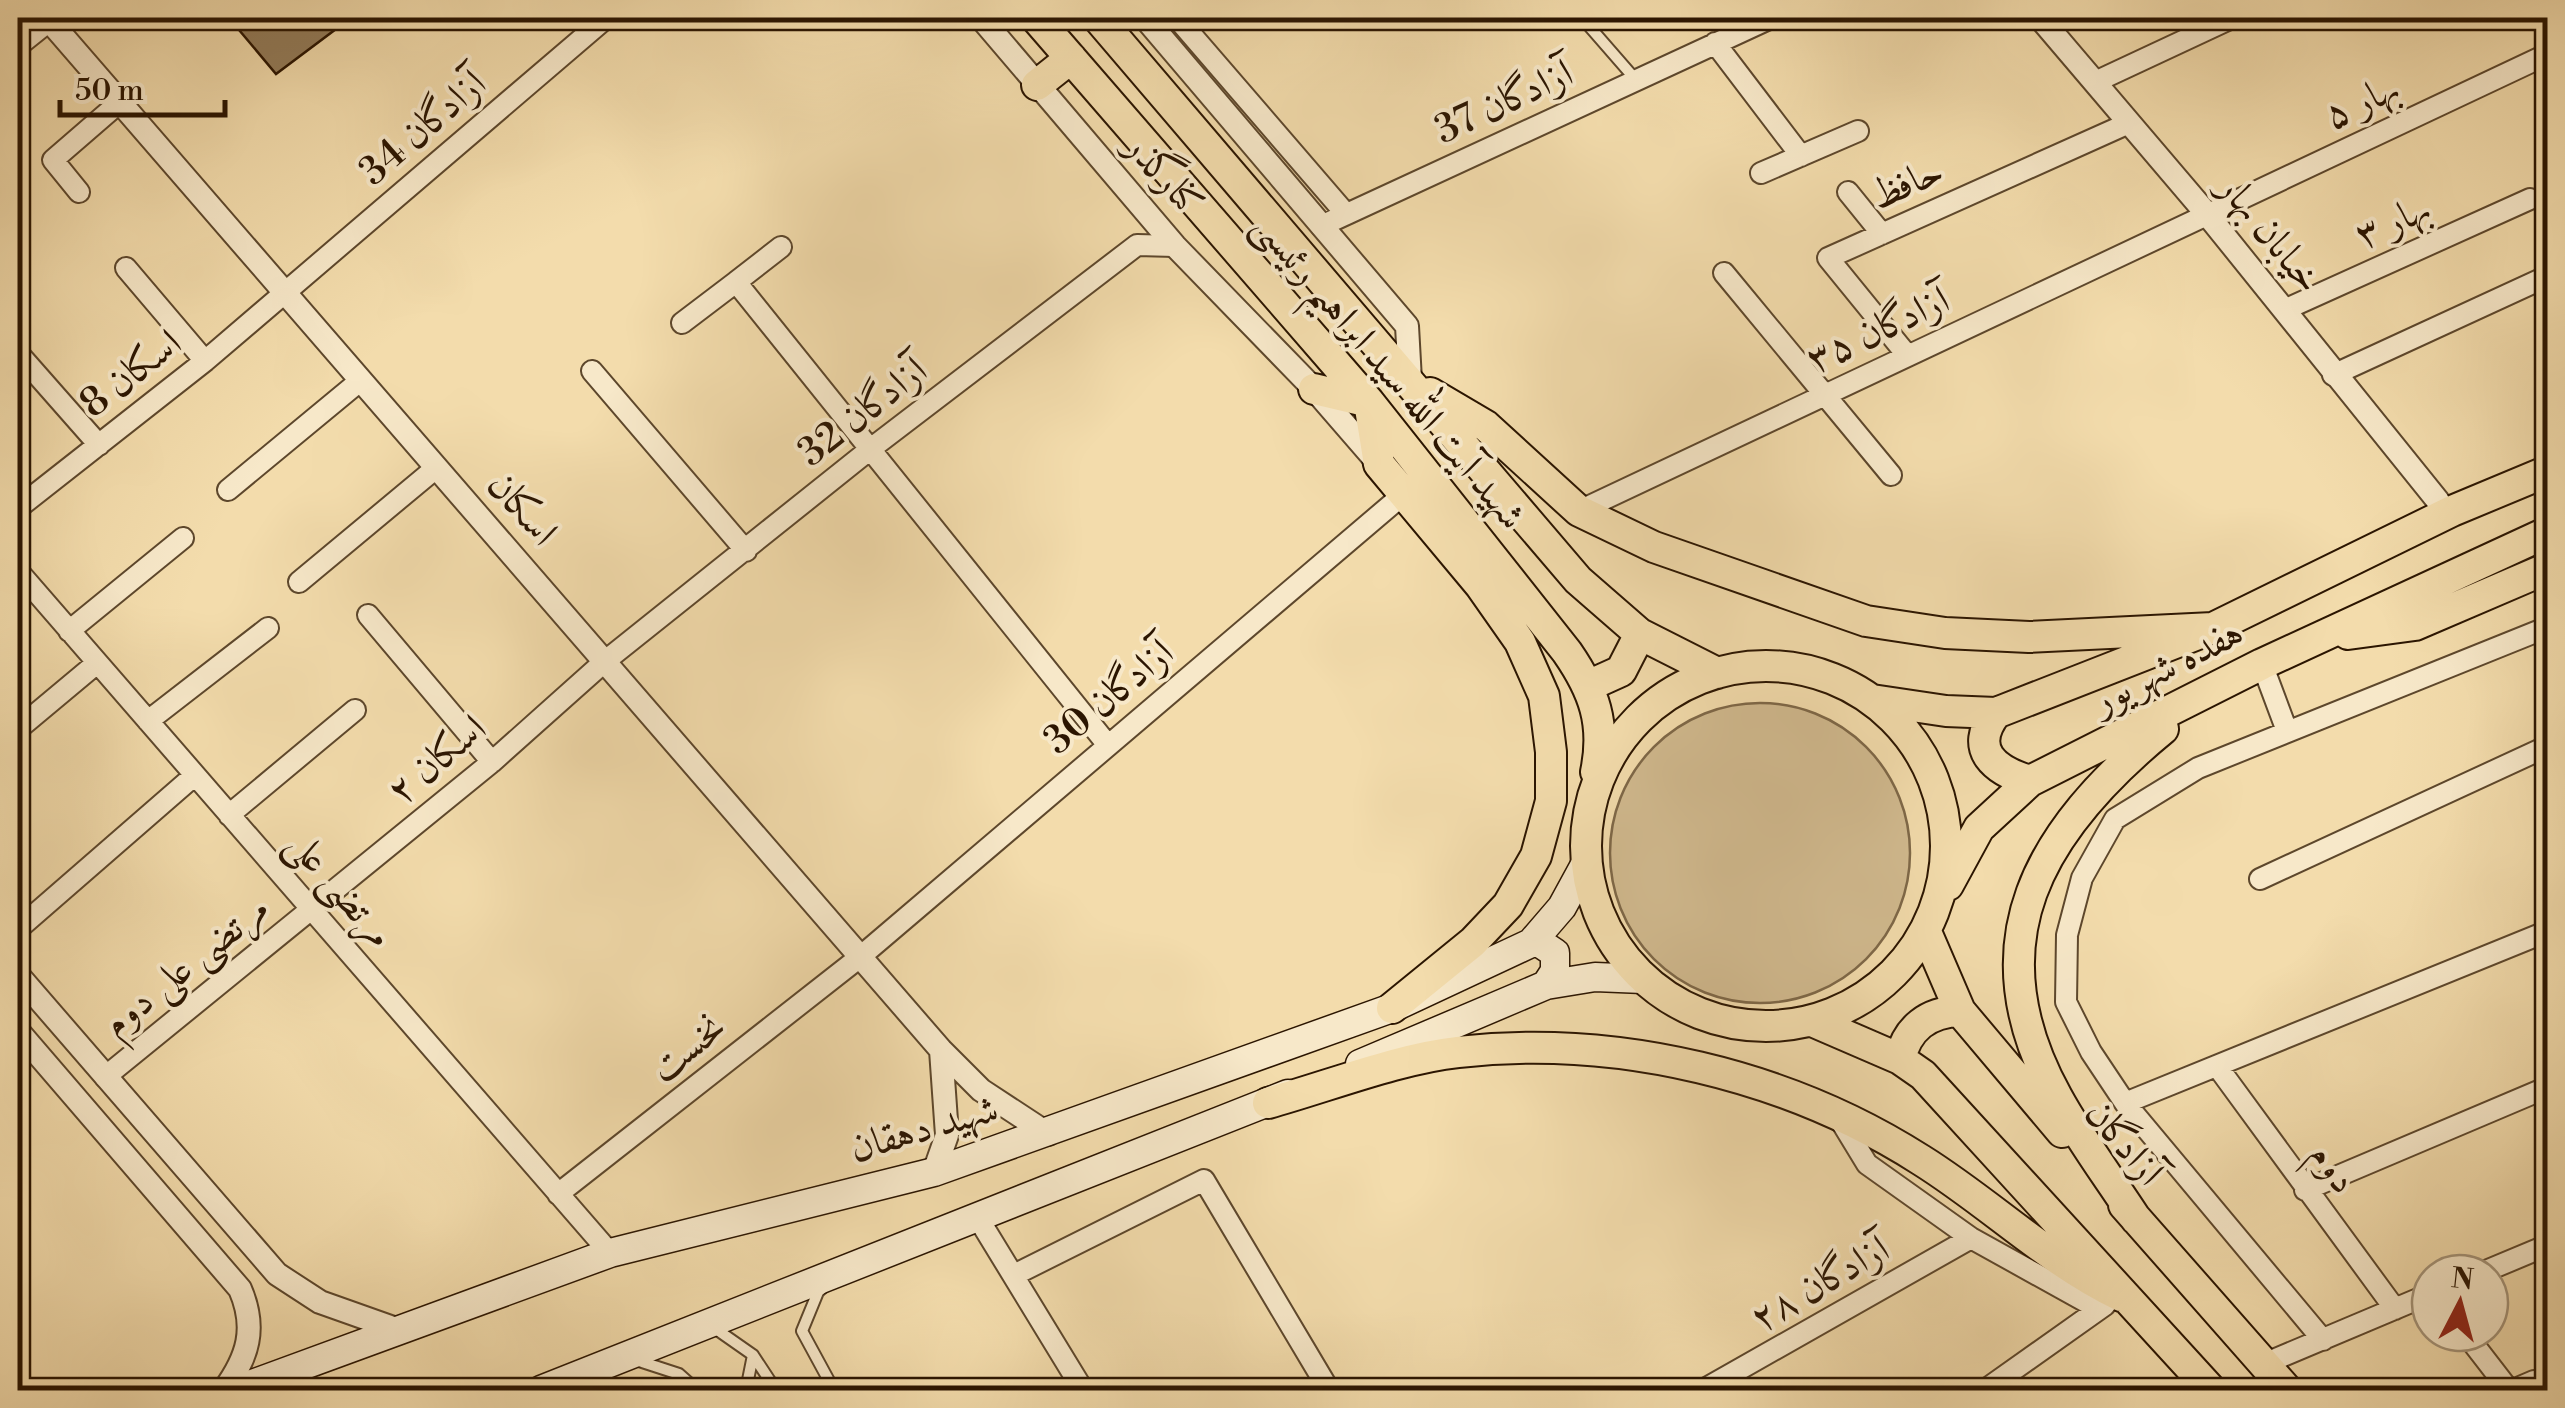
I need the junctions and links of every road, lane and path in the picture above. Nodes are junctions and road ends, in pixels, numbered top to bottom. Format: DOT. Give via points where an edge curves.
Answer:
graph roads {
  1 [pos="50,18"];
  2 [pos="606,18"];
  3 [pos="981,18"];
  4 [pos="1036,18"];
  5 [pos="1098,18"];
  6 [pos="1145,18"];
  7 [pos="1177,18"];
  8 [pos="1582,18"];
  9 [pos="1771,18"];
  10 [pos="2040,18"];
  11 [pos="2232,18"];
  12 [pos="1715,44"];
  13 [pos="18,46"];
  14 [pos="2548,54"];
  15 [pos="1071,58"];
  16 [pos="1636,80"];
  17 [pos="2095,82"];
  18 [pos="1037,85"];
  19 [pos="120,102"];
  20 [pos="2130,123"];
  21 [pos="1858,131"];
  22 [pos="1802,156"];
  23 [pos="1761,174"];
  24 [pos="78,192"];
  25 [pos="1848,192"];
  26 [pos="2530,198"];
  27 [pos="2206,213"];
  28 [pos="1346,214"];
  29 [pos="1321,226"];
  30 [pos="1882,234"];
  31 [pos="1175,246"];
  32 [pos="781,247"];
  33 [pos="126,268"];
  34 [pos="1724,273"];
  35 [pos="2548,276"];
  36 [pos="736,282"];
  37 [pos="285,292"];
  38 [pos="2284,310"];
  39 [pos="682,323"];
  40 [pos="18,353"];
  41 [pos="1906,356"];
  42 [pos="205,360"];
  43 [pos="592,371"];
  44 [pos="2333,375"];
  45 [pos="361,380"];
  46 [pos="1410,380"];
  47 [pos="1314,389"];
  48 [pos="1823,395"];
  49 [pos="1370,402"];
  50 [pos="98,444"];
  51 [pos="873,446"];
  52 [pos="2548,454"];
  53 [pos="1378,464"];
  54 [pos="436,468"];
  55 [pos="2548,470"];
  56 [pos="1891,475"];
  57 [pos="228,490"];
  58 [pos="1404,493"];
  59 [pos="2445,506"];
  60 [pos="18,508"];
  61 [pos="1579,510"];
  62 [pos="2548,532"];
  63 [pos="183,538"];
  64 [pos="746,551"];
  65 [pos="2548,568"];
  66 [pos="18,572"];
  67 [pos="300,582"];
  68 [pos="368,615"];
  69 [pos="2548,626"];
  70 [pos="268,628"];
  71 [pos="2213,628"];
  72 [pos="69,631"];
  73 [pos="1640,634"];
  74 [pos="2320,637"];
  75 [pos="604,662"];
  76 [pos="98,663"];
  77 [pos="2262,664"];
  78 [pos="1717,673"];
  79 [pos="1590,686"];
  80 [pos="2207,693"];
  81 [pos="1872,700"];
  82 [pos="355,710"];
  83 [pos="1996,713"];
  84 [pos="148,722"];
  85 [pos="18,729"];
  86 [pos="2288,731"];
  87 [pos="1107,744"];
  88 [pos="2548,746"];
  89 [pos="492,762"];
  90 [pos="195,776"];
  91 [pos="2030,781"];
  92 [pos="1588,811"];
  93 [pos="229,815"];
  94 [pos="1586,864"];
  95 [pos="2260,879"];
  96 [pos="1940,901"];
  97 [pos="311,909"];
  98 [pos="18,929"];
  99 [pos="2548,931"];
  100 [pos="1926,932"];
  101 [pos="1531,943"];
  102 [pos="860,957"];
  103 [pos="18,976"];
  104 [pos="1643,979"];
  105 [pos="1546,985"];
  106 [pos="1392,1008"];
  107 [pos="1960,1011"];
  108 [pos="1812,1022"];
  109 [pos="18,1031"];
  110 [pos="940,1050"];
  111 [pos="1900,1059"];
  112 [pos="2217,1066"];
  113 [pos="105,1077"];
  114 [pos="2548,1086"];
  115 [pos="1268,1102"];
  116 [pos="2125,1103"];
  117 [pos="1833,1108"];
  118 [pos="1048,1134"];
  119 [pos="934,1172"];
  120 [pos="2305,1190"];
  121 [pos="558,1194"];
  122 [pos="978,1218"];
  123 [pos="2136,1219"];
  124 [pos="1971,1238"];
  125 [pos="2548,1245"];
  126 [pos="610,1253"];
  127 [pos="2510,1261"];
  128 [pos="851,1265"];
  129 [pos="277,1274"];
  130 [pos="1014,1274"];
  131 [pos="240,1289"];
  132 [pos="2110,1302"];
  133 [pos="2410,1303"];
  134 [pos="2395,1309"];
  135 [pos="712,1326"];
  136 [pos="400,1330"];
  137 [pos="2323,1340"];
  138 [pos="2481,1353"];
  139 [pos="754,1355"];
  140 [pos="630,1358"];
  141 [pos="2264,1364"];
  142 [pos="2534,1381"];
  143 [pos="224,1390"];
  144 [pos="236,1390"];
  145 [pos="541,1390"];
  146 [pos="697,1390"];
  147 [pos="746,1390"];
  148 [pos="776,1390"];
  149 [pos="834,1390"];
  150 [pos="1083,1390"];
  151 [pos="1329,1390"];
  152 [pos="1703,1390"];
  153 [pos="1984,1390"];
  154 [pos="2211,1390"];
  155 [pos="2286,1390"];
  156 [pos="2511,1390"];
  1 -- 13 [label="street"];
  1 -- 19 [label="street, اسکان"];
  2 -- 37 [label="street, آزادگان 34"];
  3 -- 18 [label="street, کنارگذر"];
  4 -- 15 [label="main road, شهید آیت الله سید ابراهیم رئیسی"];
  5 -- 46 [label="main road, شهید آیت الله سید ابراهیم رئیسی"];
  6 -- 29 [label="street"];
  7 -- 28 [label="street"];
  8 -- 16 [label="lane"];
  9 -- 12 [label="street, آزادگان 37"];
  10 -- 17 [label="street, خیابان بهار"];
  11 -- 17 [label="street"];
  12 -- 16 [label="street, آزادگان 37"];
  12 -- 22 [label="street"];
  14 -- 27 [label="street, بهار ۵"];
  15 -- 18 [label="main road"];
  15 -- 49 [label="main road, شهید آیت الله سید ابراهیم رئیسی"];
  16 -- 28 [label="street, آزادگان 37"];
  17 -- 20 [label="street, خیابان بهار"];
  18 -- 31 [label="street, کنارگذر"];
  19 -- 24 [label="street" via="53,160"];
  19 -- 37 [label="street, اسکان"];
  20 -- 27 [label="street, خیابان بهار"];
  20 -- 30 [label="street, حافظ"];
  21 -- 22 [label="street"];
  22 -- 23 [label="street"];
  25 -- 30 [label="street"];
  26 -- 38 [label="street, بهار ۳"];
  27 -- 38 [label="street, خیابان بهار"];
  27 -- 41 [label="street, آزادگان ۳۵"];
  28 -- 29 [label="street, آزادگان 37"];
  29 -- 46 [label="street" via="1407,326"];
  30 -- 41 [label="street, حافظ" via="1828,258"];
  31 -- 47 [label="street, کنارگذر"];
  31 -- 51 [label="street, آزادگان 32" via="1137,245"];
  32 -- 36 [label="street"];
  33 -- 42 [label="street"];
  34 -- 48 [label="street"];
  35 -- 44 [label="street"];
  36 -- 39 [label="street"];
  36 -- 51 [label="street"];
  37 -- 42 [label="street, اسکان 8"];
  37 -- 45 [label="street, اسکان"];
  38 -- 44 [label="street, خیابان بهار"];
  40 -- 50 [label="street"];
  41 -- 48 [label="street, آزادگان ۳۵"];
  42 -- 50 [label="street, اسکان 8"];
  43 -- 64 [label="street"];
  44 -- 59 [label="street, خیابان بهار"];
  45 -- 54 [label="street, اسکان"];
  45 -- 57 [label="street"];
  46 -- 61 [label="main road" via="1486,426"];
  46 -- 73 [label="main road, شهید آیت الله سید ابراهیم رئیسی" via="1578,580"];
  47 -- 49 [label="main road"];
  47 -- 53 [label="street, کنارگذر"];
  48 -- 56 [label="street"];
  48 -- 61 [label="street, آزادگان ۳۵"];
  49 -- 53 [label="main road"];
  49 -- 79 [label="main road, شهید آیت الله سید ابراهیم رئیسی"];
  50 -- 60 [label="street, اسکان 8"];
  51 -- 64 [label="street, آزادگان 32"];
  51 -- 87 [label="street"];
  52 -- 59 [label="main road"];
  53 -- 58 [label="main road"];
  54 -- 67 [label="street"];
  54 -- 75 [label="street, اسکان"];
  55 -- 59 [label="main road"];
  58 -- 87 [label="street, آزادگان 30"];
  58 -- 106 [label="main road" via="1520,642 1544,696 1551,801 1536,856 1508,906"];
  59 -- 71 [label="main road, هفده شهریور"];
  61 -- 71 [label="main road" via="1654,547 1866,621 2028,637"];
  62 -- 74 [label="main road, هفده شهریور"];
  63 -- 72 [label="street"];
  64 -- 75 [label="street, آزادگان 32"];
  65 -- 74 [label="main road" via="2415,625"];
  66 -- 72 [label="street, مرتضی علی"];
  68 -- 89 [label="street"];
  69 -- 86 [label="street"];
  70 -- 84 [label="street"];
  71 -- 83 [label="main road, هفده شهریور"];
  72 -- 76 [label="street, مرتضی علی"];
  73 -- 78 [label="main road, شهید آیت الله سید ابراهیم رئیسی"];
  73 -- 79 [label="main road" via="1621,671"];
  74 -- 77 [label="main road, هفده شهریور"];
  75 -- 89 [label="street, اسکان ۲"];
  75 -- 102 [label="street, اسکان"];
  76 -- 84 [label="street, مرتضی علی"];
  76 -- 85 [label="street"];
  77 -- 80 [label="main road, هفده شهریور"];
  77 -- 86 [label="street"];
  78 -- 81 [label="main road" via="1770,666 1824,675"];
  78 -- 92 [label="main road" via="1672,692 1633,724 1605,764"];
  79 -- 92 [label="main road, شهید آیت الله سید ابراهیم رئیسی" via="1602,743"];
  80 -- 91 [label="main road, هفده شهریور"];
  80 -- 123 [label="main road" via="2100,784 2039,866 2023,922 2023,1014 2036,1052 2057,1097"];
  81 -- 83 [label="main road, هفده شهریور"];
  81 -- 96 [label="main road" via="1911,738 1934,777 1946,821"];
  82 -- 93 [label="street"];
  83 -- 91 [label="main road" via="1985,740 1990,762"];
  84 -- 90 [label="street, مرتضی علی"];
  86 -- 116 [label="street" via="2198,768 2115,819 2082,878 2067,935 2066,1002"];
  87 -- 102 [label="street, آزادگان 30"];
  88 -- 95 [label="street"];
  89 -- 97 [label="street, اسکان ۲"];
  90 -- 93 [label="street, مرتضی علی"];
  90 -- 98 [label="street"];
  91 -- 96 [label="main road, هفده شهریور" via="1978,828"];
  92 -- 94 [label="main road"];
  93 -- 97 [label="street, مرتضی علی"];
  94 -- 101 [label="main road, شهید دهقان"];
  94 -- 104 [label="main road" via="1595,906"];
  96 -- 100 [label="main road"];
  97 -- 113 [label="street, مرتضی علی دوم"];
  97 -- 121 [label="street, مرتضی علی"];
  99 -- 112 [label="street"];
  100 -- 107 [label="main road, آزادگان"];
  100 -- 108 [label="main road" via="1897,972 1858,1002"];
  101 -- 105 [label="main road" via="1555,953 1555,972"];
  101 -- 106 [label="main road, شهید دهقان"];
  102 -- 110 [label="street, اسکان"];
  102 -- 121 [label="street, نخست"];
  103 -- 113 [label="street"];
  104 -- 105 [label="main road"];
  104 -- 108 [label="main road" via="1693,1012 1752,1026"];
  105 -- 115 [label="main road"];
  106 -- 118 [label="main road, شهید دهقان"];
  107 -- 111 [label="main road" via="1919,1024"];
  107 -- 123 [label="main road, آزادگان"];
  108 -- 111 [label="main road"];
  109 -- 131 [label="street"];
  110 -- 118 [label="street, اسکان" via="981,1090"];
  110 -- 119 [label="street" via="947,1135"];
  111 -- 132 [label="main road" via="1922,1075"];
  112 -- 116 [label="street"];
  112 -- 120 [label="street, دوم"];
  113 -- 129 [label="street"];
  114 -- 120 [label="street"];
  115 -- 117 [label="main road" via="1455,1052 1521,1048 1686,1064"];
  115 -- 122 [label="main road"];
  116 -- 137 [label="street"];
  117 -- 124 [label="street" via="1866,1164"];
  117 -- 132 [label="main road" via="1923,1161"];
  118 -- 119 [label="main road, شهید دهقان"];
  119 -- 126 [label="main road, شهید دهقان"];
  120 -- 134 [label="street, دوم"];
  121 -- 126 [label="street, مرتضی علی"];
  122 -- 128 [label="main road"];
  122 -- 130 [label="street"];
  123 -- 141 [label="main road, آزادگان"];
  124 -- 132 [label="street"];
  124 -- 152 [label="street, ۲۸ آزادگان"];
  125 -- 127 [label="street"];
  126 -- 136 [label="main road, شهید دهقان"];
  128 -- 135 [label="main road"];
  128 -- 149 [label="lane" via="818,1292 802,1331"];
  129 -- 131 [label="street" via="262,1293"];
  129 -- 136 [label="street" via="348,1315"];
  130 -- 150 [label="street"];
  130 -- 151 [label="street" via="1204,1180"];
  131 -- 143 [label="street" via="252,1315 245,1361"];
  132 -- 153 [label="street"];
  132 -- 154 [label="main road"];
  133 -- 134 [label="street"];
  134 -- 137 [label="street"];
  135 -- 139 [label="lane"];
  135 -- 140 [label="main road"];
  136 -- 144 [label="main road, شهید دهقان"];
  137 -- 141 [label="street"];
  138 -- 156 [label="street"];
  139 -- 147 [label="lane"];
  139 -- 148 [label="lane"];
  140 -- 145 [label="main road"];
  140 -- 146 [label="lane" via="680,1374"];
  141 -- 155 [label="main road, آزادگان"];
  142 -- 156 [label="street"];
}
